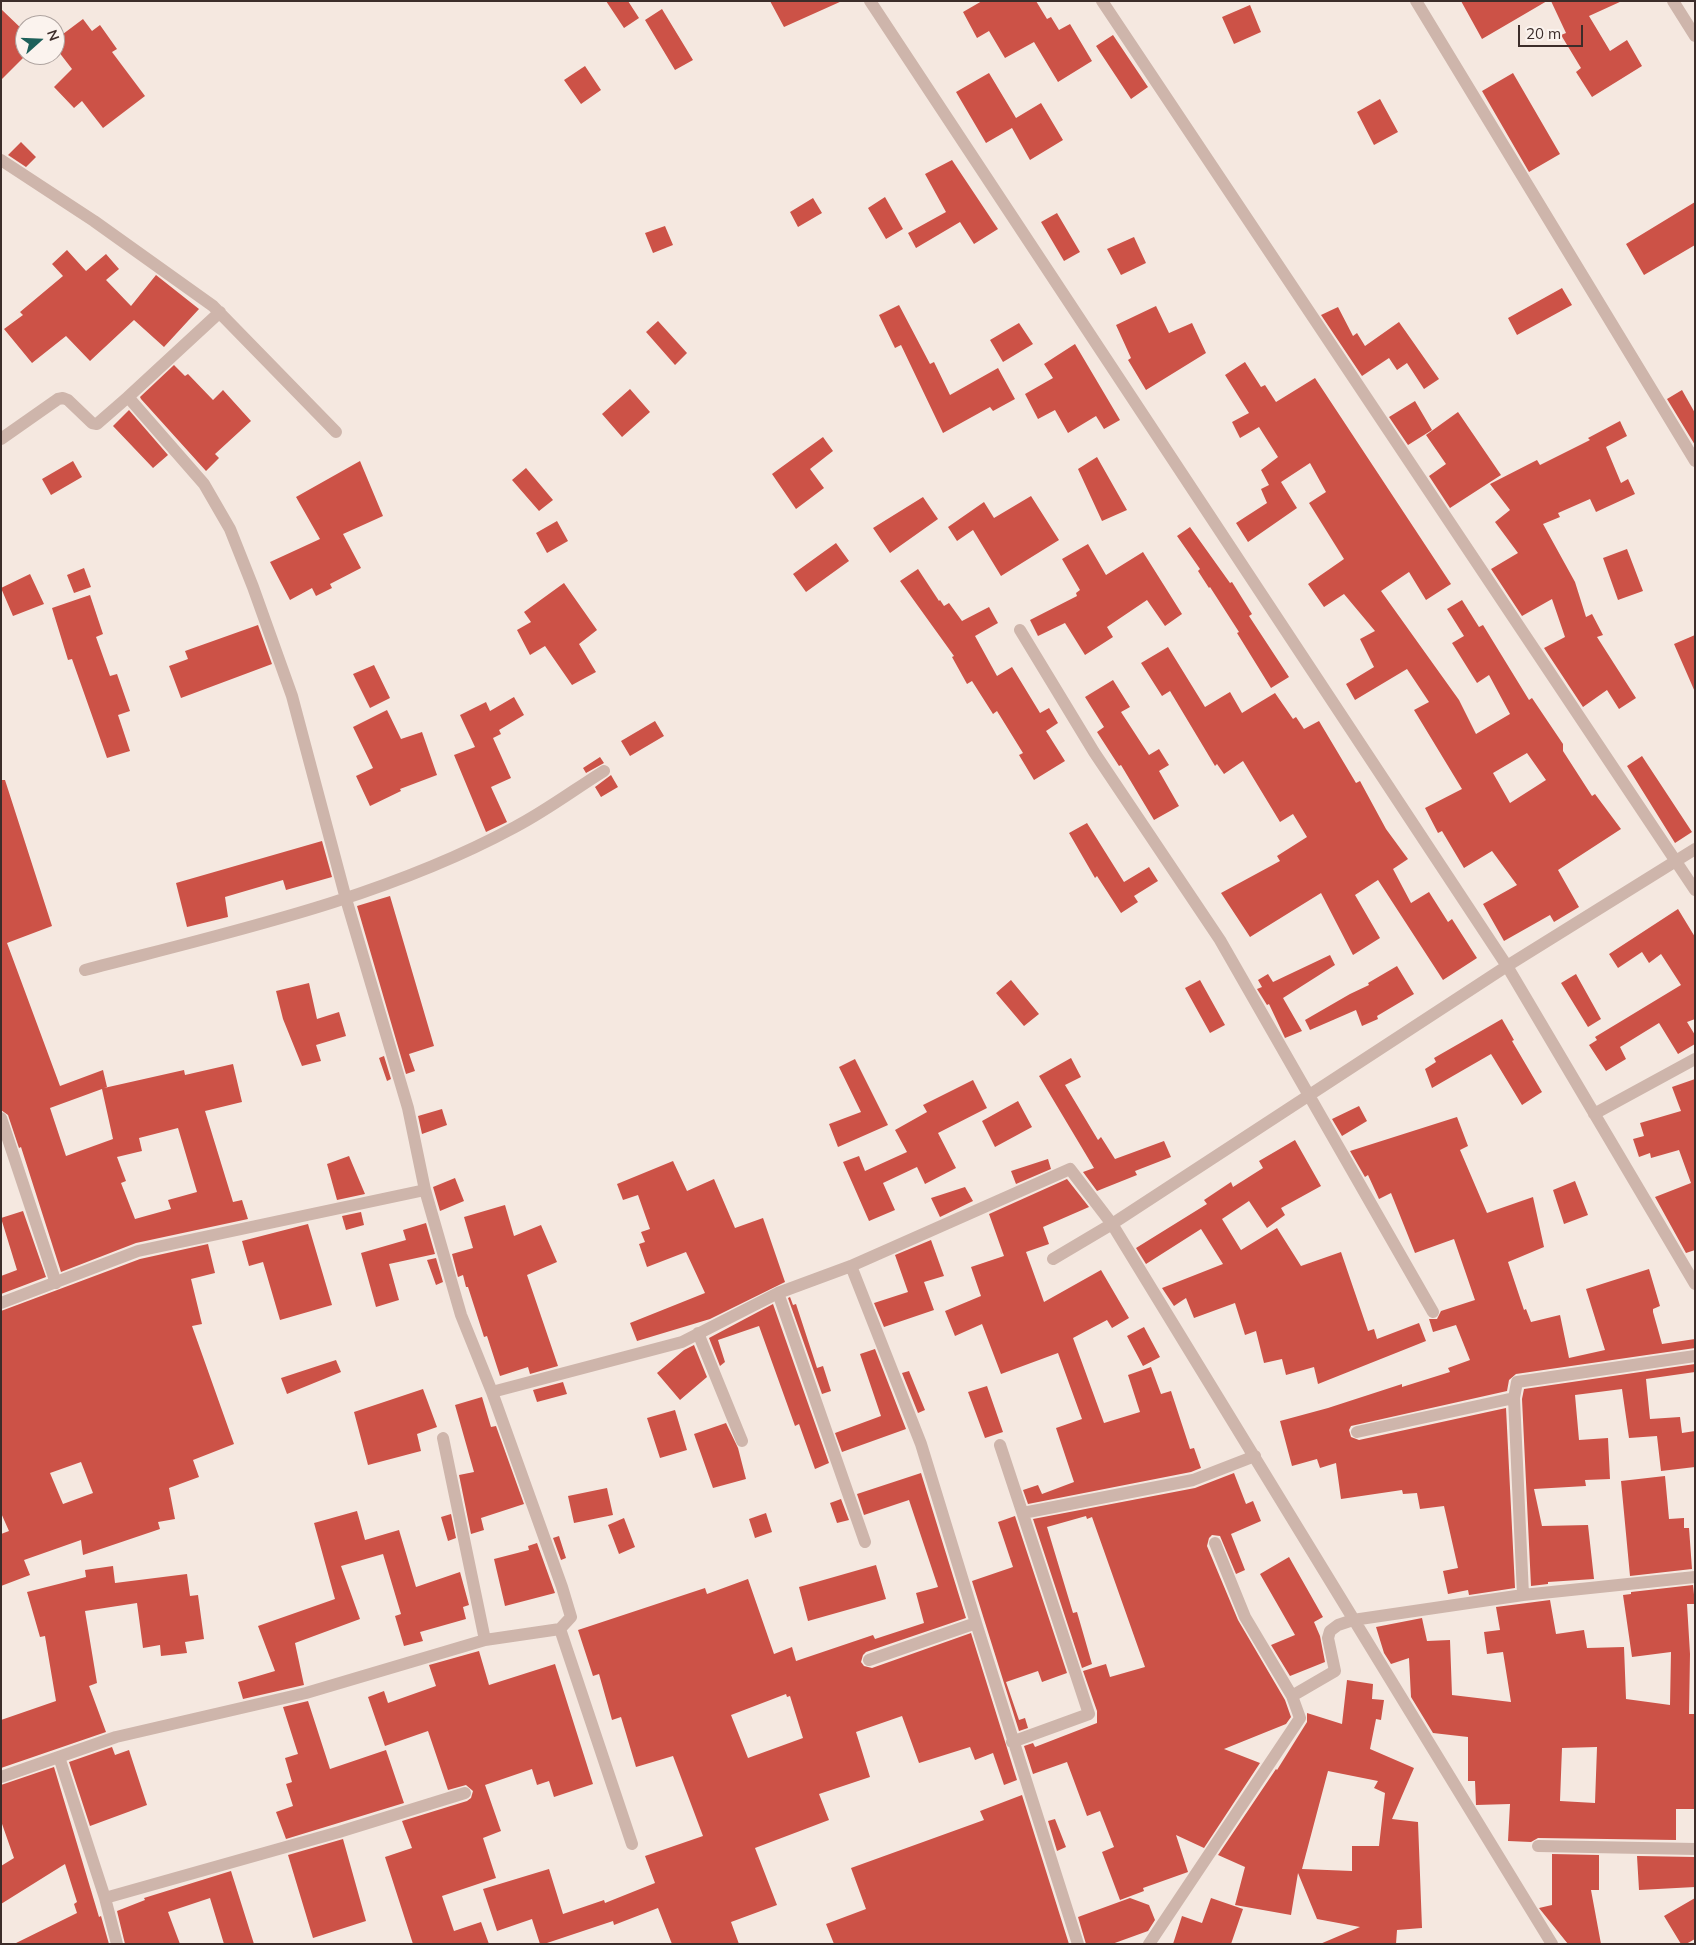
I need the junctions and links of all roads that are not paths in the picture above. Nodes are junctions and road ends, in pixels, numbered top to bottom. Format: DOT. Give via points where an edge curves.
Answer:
graph roads {
  1 [pos="870,1"];
  2 [pos="1102,1"];
  3 [pos="1416,1"];
  4 [pos="1673,1"];
  5 [pos="1695,36"];
  6 [pos="1,160"];
  7 [pos="220,312"];
  8 [pos="128,396"];
  9 [pos="336,432"];
  10 [pos="1,439"];
  11 [pos="1695,461"];
  12 [pos="1020,630"];
  13 [pos="604,771"];
  14 [pos="1695,849"];
  15 [pos="1676,861"];
  16 [pos="1695,890"];
  17 [pos="346,899"];
  18 [pos="1507,966"];
  19 [pos="86,970"];
  20 [pos="1695,1059"];
  21 [pos="1308,1096"];
  22 [pos="1594,1114"];
  23 [pos="1,1118"];
  24 [pos="426,1190"];
  25 [pos="1112,1224"];
  26 [pos="1053,1259"];
  27 [pos="851,1266"];
  28 [pos="56,1283"];
  29 [pos="1695,1284"];
  30 [pos="778,1293"];
  31 [pos="1,1303"];
  32 [pos="1433,1312"];
  33 [pos="698,1333"];
  34 [pos="1695,1356"];
  35 [pos="492,1392"];
  36 [pos="1514,1398"];
  37 [pos="1357,1432"];
  38 [pos="443,1438"];
  39 [pos="742,1441"];
  40 [pos="1000,1445"];
  41 [pos="1255,1456"];
  42 [pos="1023,1513"];
  43 [pos="865,1542"];
  44 [pos="1215,1543"];
  45 [pos="1695,1577"];
  46 [pos="1523,1595"];
  47 [pos="1353,1620"];
  48 [pos="976,1623"];
  49 [pos="560,1629"];
  50 [pos="485,1640"];
  51 [pos="868,1660"];
  52 [pos="1292,1696"];
  53 [pos="1012,1742"];
  54 [pos="59,1757"];
  55 [pos="1,1777"];
  56 [pos="465,1793"];
  57 [pos="632,1844"];
  58 [pos="1538,1846"];
  59 [pos="1695,1849"];
  60 [pos="105,1898"];
  61 [pos="117,1944"];
  62 [pos="1078,1944"];
  63 [pos="1149,1944"];
  64 [pos="1552,1944"];
  1 -- 18 [label="street"];
  2 -- 15 [label="street"];
  3 -- 11 [label="street"];
  4 -- 5 [label="street"];
  6 -- 7 [label="street" via="142,254"];
  7 -- 8 [label="street"];
  7 -- 9 [label="street"];
  8 -- 10 [label="street" via="97,424 68,400 58,399"];
  8 -- 17 [label="street" via="204,484 230,529 292,696"];
  12 -- 21 [label="street" via="1094,752 1220,940"];
  13 -- 17 [label="street" via="515,827 440,862"];
  14 -- 15 [label="street"];
  15 -- 16 [label="street"];
  15 -- 18 [label="street"];
  17 -- 19 [label="street"];
  17 -- 24 [label="street" via="408,1108"];
  18 -- 21 [label="street"];
  18 -- 22 [label="street"];
  20 -- 22 [label="street"];
  21 -- 25 [label="street"];
  21 -- 32 [label="street"];
  22 -- 29 [label="street"];
  23 -- 28 [label="street"];
  24 -- 28 [label="street" via="138,1251"];
  24 -- 35 [label="street" via="461,1315"];
  25 -- 26 [label="street"];
  25 -- 27 [label="street" via="1070,1169"];
  25 -- 41 [label="street"];
  27 -- 30 [label="street"];
  27 -- 48 [label="street" via="921,1444"];
  28 -- 31 [label="street"];
  30 -- 33 [label="street"];
  30 -- 43 [label="street"];
  33 -- 35 [label="street" via="682,1342"];
  33 -- 39 [label="street"];
  34 -- 36 [label="street" via="1517,1382"];
  35 -- 49 [label="street" via="571,1617"];
  36 -- 37 [label="street"];
  36 -- 46 [label="street"];
  38 -- 50 [label="street"];
  40 -- 42 [label="street"];
  41 -- 42 [label="street" via="1194,1480"];
  41 -- 47 [label="street"];
  42 -- 53 [label="street" via="1089,1714"];
  44 -- 52 [label="street" via="1246,1617"];
  45 -- 46 [label="street"];
  46 -- 47 [label="street"];
  47 -- 52 [label="street" via="1330,1631 1328,1638 1334,1671"];
  47 -- 64 [label="street"];
  48 -- 51 [label="street"];
  48 -- 53 [label="street"];
  49 -- 50 [label="street"];
  49 -- 57 [label="street"];
  50 -- 54 [label="street" via="306,1692 116,1737"];
  52 -- 63 [label="street" via="1300,1718"];
  53 -- 62 [label="street"];
  54 -- 55 [label="street"];
  54 -- 60 [label="street"];
  56 -- 60 [label="street"];
  58 -- 59 [label="street"];
  60 -- 61 [label="street"];
}
